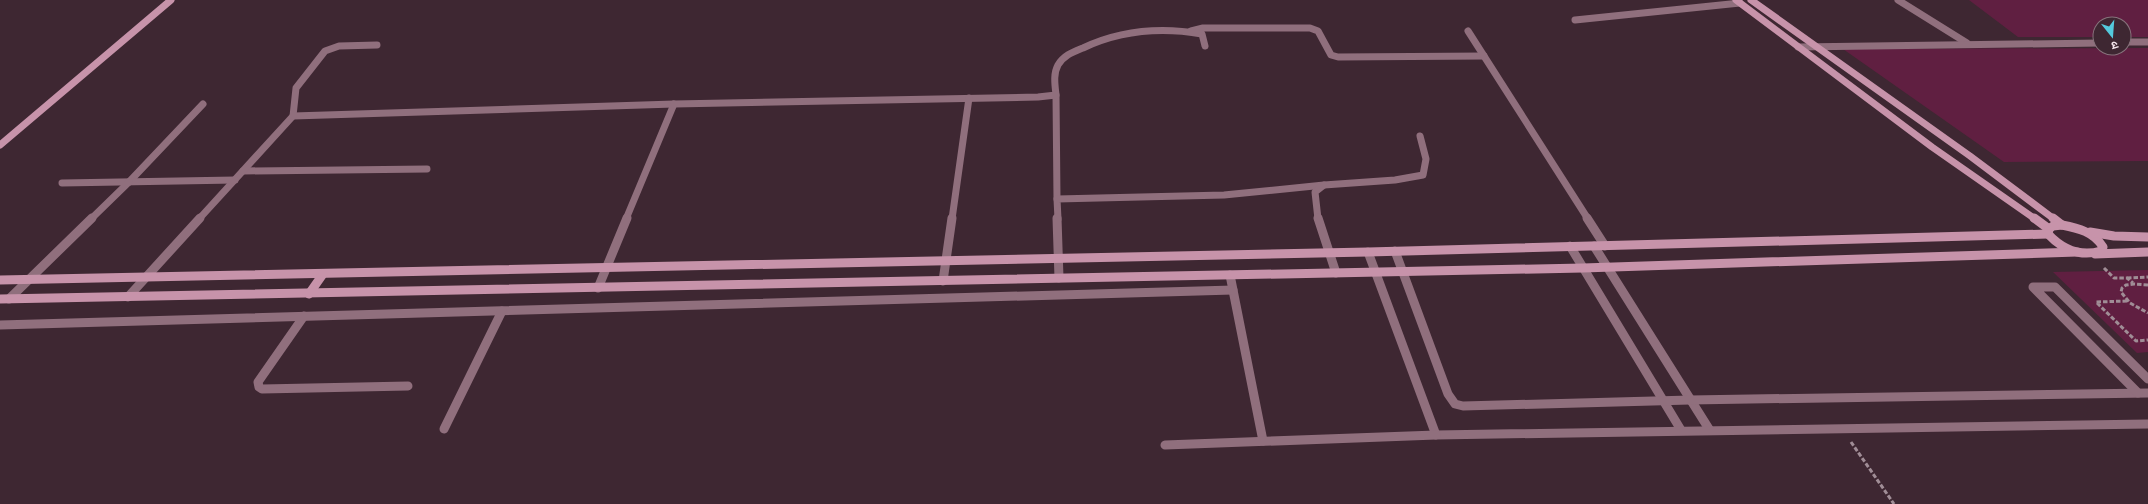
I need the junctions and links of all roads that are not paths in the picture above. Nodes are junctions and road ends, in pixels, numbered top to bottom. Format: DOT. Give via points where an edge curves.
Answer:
graph roads {
  1 [pos="171,0"];
  2 [pos="1751,0"];
  3 [pos="1898,0"];
  4 [pos="1738,1"];
  5 [pos="1575,20"];
  6 [pos="1468,31"];
  7 [pos="1189,32"];
  8 [pos="2132,42"];
  9 [pos="2148,42"];
  10 [pos="1967,43"];
  11 [pos="2092,43"];
  12 [pos="377,45"];
  13 [pos="1205,46"];
  14 [pos="1798,46"];
  15 [pos="1815,46"];
  16 [pos="1484,56"];
  17 [pos="1056,95"];
  18 [pos="969,98"];
  19 [pos="203,104"];
  20 [pos="674,104"];
  21 [pos="293,116"];
  22 [pos="1420,136"];
  23 [pos="0,145"];
  24 [pos="427,169"];
  25 [pos="243,171"];
  26 [pos="235,180"];
  27 [pos="129,182"];
  28 [pos="62,183"];
  29 [pos="1324,185"];
  30 [pos="1057,199"];
  31 [pos="2062,225"];
  32 [pos="2084,230"];
  33 [pos="2048,232"];
  34 [pos="2148,237"];
  35 [pos="1570,246"];
  36 [pos="1594,246"];
  37 [pos="1605,246"];
  38 [pos="1395,251"];
  39 [pos="1330,252"];
  40 [pos="1368,252"];
  41 [pos="2077,252"];
  42 [pos="2148,252"];
  43 [pos="2091,254"];
  44 [pos="1058,257"];
  45 [pos="946,259"];
  46 [pos="607,267"];
  47 [pos="1606,267"];
  48 [pos="1583,268"];
  49 [pos="1402,271"];
  50 [pos="1375,272"];
  51 [pos="1336,273"];
  52 [pos="323,274"];
  53 [pos="1230,275"];
  54 [pos="146,278"];
  55 [pos="1059,278"];
  56 [pos="0,280"];
  57 [pos="29,280"];
  58 [pos="943,281"];
  59 [pos="598,288"];
  60 [pos="1233,290"];
  61 [pos="309,294"];
  62 [pos="128,297"];
  63 [pos="0,299"];
  64 [pos="10,299"];
  65 [pos="502,311"];
  66 [pos="304,316"];
  67 [pos="0,325"];
  68 [pos="2148,380"];
  69 [pos="408,386"];
  70 [pos="2143,393"];
  71 [pos="1690,400"];
  72 [pos="1663,401"];
  73 [pos="2148,424"];
  74 [pos="444,429"];
  75 [pos="1681,430"];
  76 [pos="1709,430"];
  77 [pos="1436,435"];
  78 [pos="1263,441"];
  79 [pos="1165,445"];
  1 -- 23 [label="street"];
  2 -- 15 [label="street"];
  3 -- 10 [label="street"];
  4 -- 5 [label="street"];
  4 -- 14 [label="street"];
  6 -- 16 [label="street"];
  7 -- 13 [label="street" via="1202,34"];
  7 -- 16 [label="street" via="1204,28 1310,28 1318,31 1331,55 1338,57"];
  7 -- 17 [label="street" via="1146,30 1119,34 1089,44 1061,60 1055,75"];
  8 -- 9 [label="street"];
  10 -- 11 [label="street"];
  10 -- 15 [label="street"];
  12 -- 21 [label="street" via="339,46 325,51 296,88"];
  14 -- 15 [label="street"];
  14 -- 33 [label="street"];
  15 -- 31 [label="street"];
  16 -- 37 [label="street"];
  17 -- 18 [label="street"];
  17 -- 30 [label="street"];
  18 -- 20 [label="street"];
  18 -- 45 [label="street"];
  19 -- 27 [label="street"];
  20 -- 21 [label="street"];
  20 -- 46 [label="street"];
  21 -- 25 [label="street"];
  22 -- 29 [label="street" via="1426,159 1423,175 1395,180"];
  24 -- 25 [label="street"];
  25 -- 26 [label="street"];
  26 -- 27 [label="street"];
  26 -- 54 [label="street"];
  27 -- 28 [label="street"];
  27 -- 57 [label="street"];
  29 -- 30 [label="street" via="1279,192"];
  29 -- 39 [label="street" via="1315,192 1314,197 1316,212"];
  30 -- 44 [label="street"];
  31 -- 32 [label="street"];
  31 -- 33 [label="street" via="2053,226"];
  32 -- 34 [label="street" via="2114,236"];
  32 -- 43 [label="street" via="2101,242 2103,247 2101,252"];
  33 -- 37 [label="street"];
  33 -- 41 [label="street" via="2061,246"];
  35 -- 36 [label="street"];
  35 -- 38 [label="street"];
  35 -- 48 [label="street"];
  36 -- 37 [label="street"];
  36 -- 47 [label="street"];
  38 -- 40 [label="street"];
  38 -- 49 [label="street"];
  39 -- 40 [label="street"];
  39 -- 44 [label="street"];
  39 -- 51 [label="street"];
  40 -- 50 [label="street"];
  41 -- 43 [label="street"];
  41 -- 47 [label="street"];
  42 -- 43 [label="street"];
  44 -- 45 [label="street"];
  44 -- 55 [label="street"];
  45 -- 46 [label="street"];
  45 -- 58 [label="street"];
  46 -- 52 [label="street"];
  46 -- 59 [label="street"];
  47 -- 48 [label="street"];
  47 -- 71 [label="street"];
  48 -- 49 [label="street"];
  48 -- 72 [label="street"];
  49 -- 50 [label="street"];
  49 -- 72 [label="street" via="1448,394 1455,404 1463,406"];
  50 -- 51 [label="street"];
  50 -- 77 [label="street"];
  51 -- 53 [label="street"];
  52 -- 54 [label="street"];
  52 -- 61 [label="street"];
  53 -- 55 [label="street"];
  53 -- 60 [label="street"];
  54 -- 57 [label="street"];
  54 -- 62 [label="street"];
  55 -- 58 [label="street"];
  56 -- 57 [label="street"];
  57 -- 64 [label="street"];
  58 -- 59 [label="street"];
  59 -- 61 [label="street"];
  60 -- 65 [label="street"];
  60 -- 78 [label="street"];
  61 -- 62 [label="street"];
  62 -- 64 [label="street"];
  63 -- 64 [label="street"];
  65 -- 66 [label="street"];
  65 -- 74 [label="street"];
  66 -- 67 [label="street"];
  66 -- 69 [label="street" via="258,382 259,387 262,389"];
  68 -- 70 [label="street" via="2055,287 2034,287"];
  70 -- 71 [label="street"];
  71 -- 72 [label="street"];
  71 -- 76 [label="street"];
  72 -- 75 [label="street"];
  73 -- 76 [label="street"];
  75 -- 76 [label="street"];
  75 -- 77 [label="street"];
  77 -- 78 [label="street"];
  78 -- 79 [label="street"];
}
